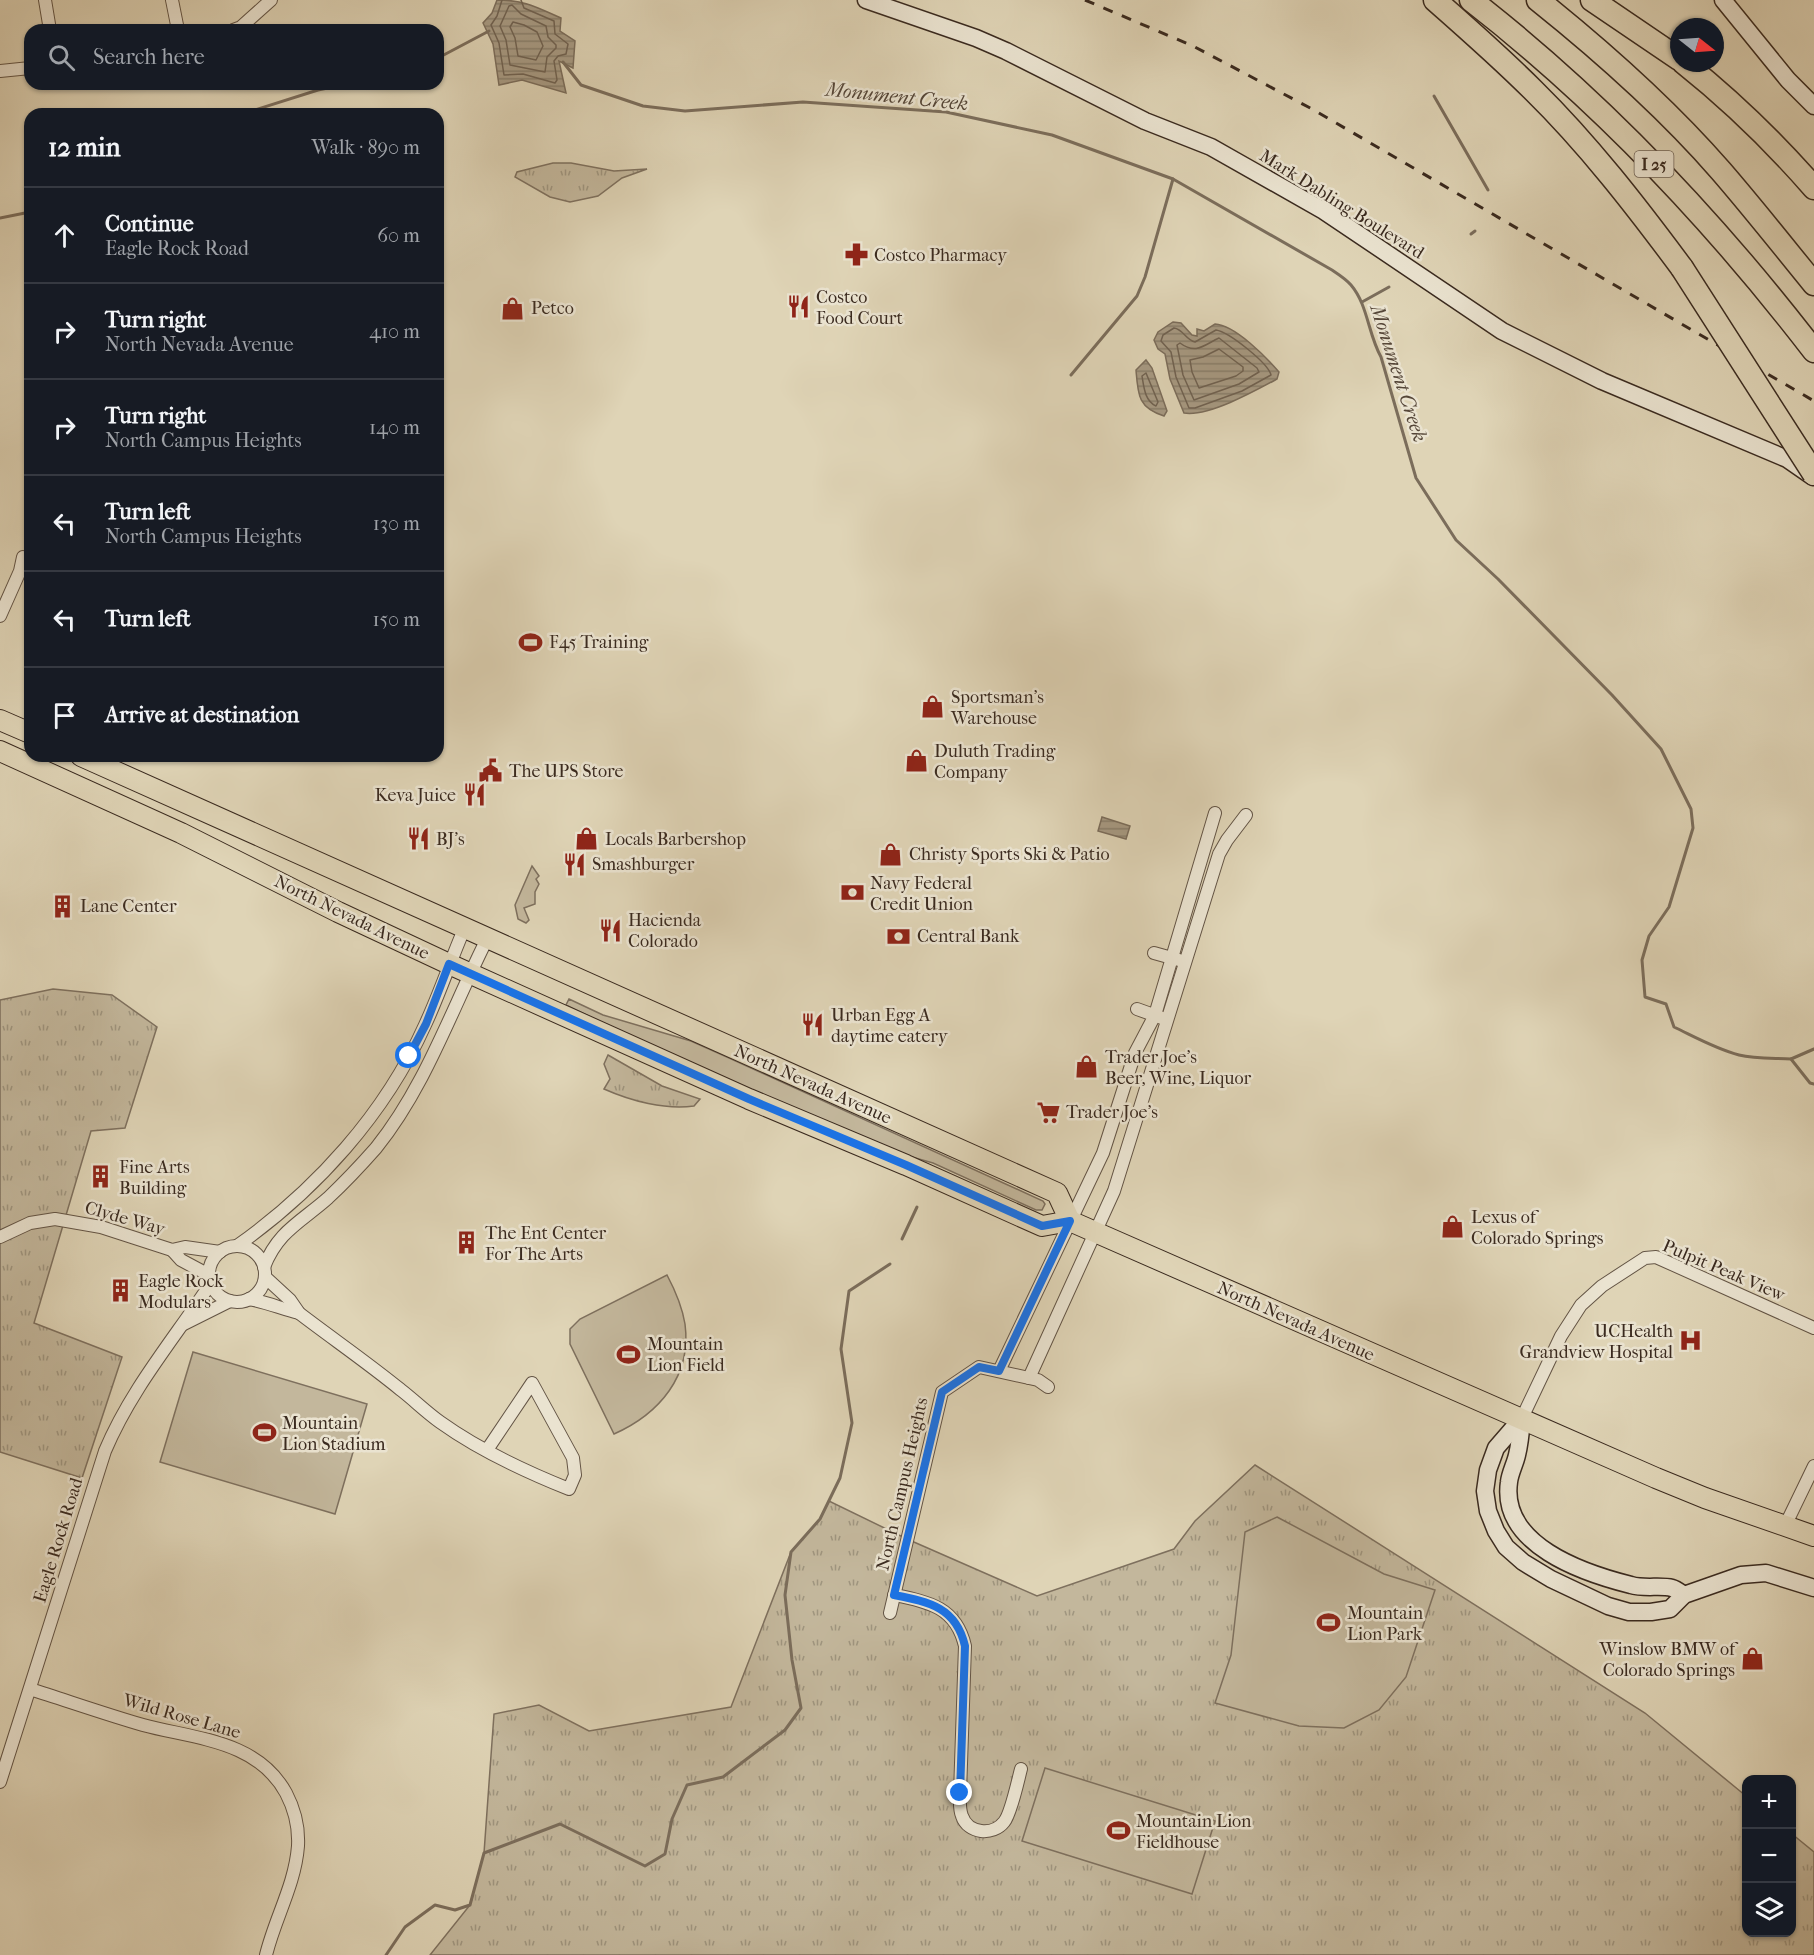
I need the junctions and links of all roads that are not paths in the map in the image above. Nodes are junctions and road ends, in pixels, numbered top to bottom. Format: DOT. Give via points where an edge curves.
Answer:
graph roads {
  1 [pos="45,0"];
  2 [pos="172,0"];
  3 [pos="271,0"];
  4 [pos="866,0"];
  5 [pos="1435,0"];
  6 [pos="1471,0"];
  7 [pos="1538,0"];
  8 [pos="1592,0"];
  9 [pos="1723,0"];
  10 [pos="49,24"];
  11 [pos="177,24"];
  12 [pos="244,24"];
  13 [pos="1670,53"];
  14 [pos="24,69"];
  15 [pos="0,71"];
  16 [pos="1695,72"];
  17 [pos="1814,106"];
  18 [pos="1814,188"];
  19 [pos="1814,284"];
  20 [pos="1814,351"];
  21 [pos="1787,459"];
  22 [pos="1814,459"];
  23 [pos="1814,476"];
  24 [pos="23,557"];
  25 [pos="0,616"];
  26 [pos="0,720"];
  27 [pos="24,730"];
  28 [pos="0,751"];
  29 [pos="24,762"];
  30 [pos="24,762"];
  31 [pos="94,762"];
  32 [pos="1215,813"];
  33 [pos="1246,815"];
  34 [pos="465,927"];
  35 [pos="488,938"];
  36 [pos="1154,953"];
  37 [pos="1172,958"];
  38 [pos="1186,963"];
  39 [pos="449,964"];
  40 [pos="470,972"];
  41 [pos="1137,1009"];
  42 [pos="1155,1015"];
  43 [pos="1168,1020"];
  44 [pos="1070,1221"];
  45 [pos="1095,1232"];
  46 [pos="0,1237"];
  47 [pos="237,1246"];
  48 [pos="172,1250"];
  49 [pos="220,1252"];
  50 [pos="264,1272"];
  51 [pos="210,1279"];
  52 [pos="249,1299"];
  53 [pos="230,1301"];
  54 [pos="299,1313"];
  55 [pos="183,1324"];
  56 [pos="1814,1328"];
  57 [pos="999,1371"];
  58 [pos="1029,1378"];
  59 [pos="1048,1387"];
  60 [pos="1522,1418"];
  61 [pos="487,1450"];
  62 [pos="1814,1466"];
  63 [pos="1785,1526"];
  64 [pos="1814,1536"];
  65 [pos="1814,1588"];
  66 [pos="894,1595"];
  67 [pos="1684,1595"];
  68 [pos="890,1613"];
  69 [pos="30,1689"];
  70 [pos="1021,1769"];
  71 [pos="0,1782"];
  72 [pos="266,1955"];
  1 -- 10 [label="street"];
  2 -- 11 [label="street"];
  3 -- 12 [label="street"];
  4 -- 21 [label="street, Mark Dabling Boulevard" via="986,42 1145,121 1211,147 1324,211 1502,331 1602,381"];
  5 -- 23 [label="highway, bridge" via="1533,90 1646,220 1682,268"];
  6 -- 20 [label="highway, I 25" via="1639,148 1757,280"];
  7 -- 19 [label="highway, I 25" via="1662,110 1720,170"];
  8 -- 13 [label="highway"];
  9 -- 17 [label="street"];
  14 -- 15 [label="street"];
  16 -- 18 [label="highway" via="1774,142"];
  21 -- 22 [label="street, Mark Dabling Boulevard"];
  21 -- 23 [label="street, Mark Dabling Boulevard"];
  24 -- 25 [label="street"];
  26 -- 27 [label="main road"];
  28 -- 29 [label="main road, North Nevada Avenue"];
  30 -- 39 [label="main road, North Nevada Avenue" via="182,833"];
  31 -- 34 [label="main road, North Nevada Avenue"];
  32 -- 37 [label="street"];
  33 -- 38 [label="street" via="1219,854"];
  34 -- 35 [label="main road, North Nevada Avenue"];
  34 -- 39 [label="street"];
  35 -- 40 [label="street"];
  35 -- 44 [label="main road, North Nevada Avenue" via="1057,1193"];
  36 -- 37 [label="street"];
  37 -- 38 [label="street"];
  37 -- 42 [label="street"];
  38 -- 43 [label="street"];
  39 -- 40 [label="main road, North Nevada Avenue"];
  39 -- 47 [label="street" via="409,1056 355,1138 282,1211"];
  40 -- 44 [label="main road, North Nevada Avenue" via="1042,1226"];
  40 -- 50 [label="street" via="418,1086 400,1115 340,1186 277,1241"];
  41 -- 42 [label="street"];
  42 -- 43 [label="street"];
  42 -- 44 [label="street" via="1135,1053 1103,1153"];
  43 -- 45 [label="street" via="1114,1191"];
  44 -- 45 [label="main road, North Nevada Avenue"];
  44 -- 57 [label="street"];
  45 -- 58 [label="street"];
  45 -- 60 [label="main road, North Nevada Avenue"];
  46 -- 48 [label="street, Clyde Way" via="30,1223 55,1219 101,1227"];
  47 -- 49 [label="street"];
  47 -- 50 [label="street" via="260,1258"];
  48 -- 49 [label="street" via="185,1247"];
  48 -- 51 [label="street"];
  49 -- 51 [label="street, Eagle Rock Road" via="210,1266"];
  50 -- 52 [label="street" via="262,1286"];
  50 -- 54 [label="street"];
  51 -- 53 [label="street" via="215,1291"];
  51 -- 55 [label="street, Eagle Rock Road"];
  52 -- 53 [label="street, Eagle Rock Road"];
  52 -- 54 [label="street"];
  53 -- 55 [label="street, Eagle Rock Road"];
  54 -- 61 [label="street" via="440,1422"];
  55 -- 69 [label="street, Eagle Rock Road" via="143,1379 111,1436"];
  56 -- 60 [label="street, Pulpit Peak View" via="1656,1257 1645,1258 1581,1305 1561,1336"];
  57 -- 58 [label="street, North Campus Heights"];
  57 -- 66 [label="street, North Campus Heights" via="979,1367 942,1392"];
  58 -- 59 [label="street, North Campus Heights"];
  60 -- 63 [label="main road, North Nevada Avenue" via="1656,1478"];
  60 -- 67 [label="street" via="1518,1455 1509,1482 1512,1514 1527,1536 1576,1568 1634,1586 1671,1588"];
  60 -- 67 [label="street" via="1496,1448 1485,1491 1488,1511 1506,1547 1551,1579 1629,1612 1670,1609"];
  61 -- 61 [label="street" via="532,1383 573,1458 574,1475 569,1489"];
  62 -- 63 [label="street"];
  63 -- 64 [label="main road, North Nevada Avenue"];
  65 -- 67 [label="street" via="1766,1573 1741,1575"];
  66 -- 68 [label="street, North Campus Heights"];
  66 -- 70 [label="street" via="943,1610 963,1636 960,1793 962,1817 968,1825 983,1832 1006,1821"];
  69 -- 71 [label="street, Eagle Rock Road"];
  69 -- 72 [label="street, Wild Rose Lane" via="125,1720 220,1742 269,1770 281,1784 295,1813 297,1846 287,1896"];
}
